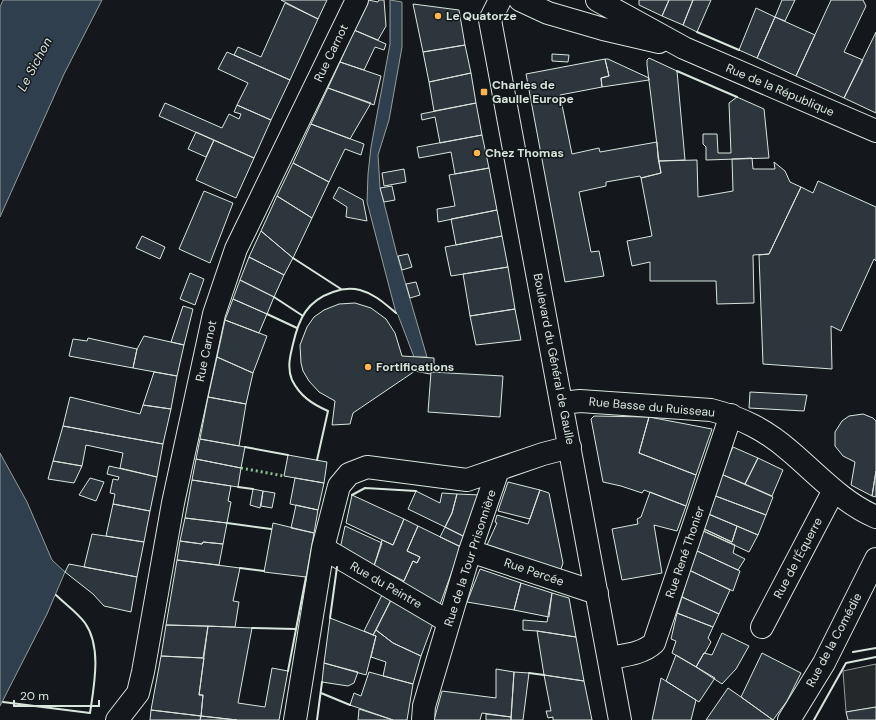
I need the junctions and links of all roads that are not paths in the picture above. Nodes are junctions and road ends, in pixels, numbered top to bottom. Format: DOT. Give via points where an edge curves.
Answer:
graph roads {
  1 [pos="357,0"];
  2 [pos="500,0"];
  3 [pos="520,0"];
  4 [pos="597,0"];
  5 [pos="684,48"];
  6 [pos="876,131"];
  7 [pos="562,403"];
  8 [pos="731,415"];
  9 [pos="570,447"];
  10 [pos="498,470"];
  11 [pos="834,490"];
  12 [pos="876,517"];
  13 [pos="323,548"];
  14 [pos="470,551"];
  15 [pos="876,559"];
  16 [pos="597,594"];
  17 [pos="449,622"];
  18 [pos="762,627"];
  19 [pos="609,658"];
  20 [pos="117,720"];
  21 [pos="295,720"];
  22 [pos="423,720"];
  23 [pos="620,720"];
  24 [pos="789,720"];
  1 -- 20 [label="street, Rue Carnot" via="236,249 214,314 173,503 138,693"];
  2 -- 7 [label="street, Boulevard du Général de Gaulle" via="490,20"];
  3 -- 5 [label="street, Rue de la République" via="548,14"];
  4 -- 5 [label="street, Rue de la République"];
  5 -- 6 [label="street, Rue de la République"];
  7 -- 8 [label="street, Rue Basse du Ruisseau" via="580,401 711,410"];
  7 -- 9 [label="street, Boulevard du Général de Gaulle"];
  8 -- 11 [label="street, Rue Basse du Ruisseau" via="753,424 790,451"];
  8 -- 19 [label="street, Rue René Thonier" via="654,643 640,652"];
  9 -- 10 [label="street"];
  9 -- 16 [label="street, Boulevard du Général de Gaulle"];
  10 -- 13 [label="street" via="467,480 367,468 349,474 339,486"];
  10 -- 14 [label="street, Rue de la Tour Prisonnière"];
  11 -- 12 [label="street, Rue Basse du Ruisseau" via="864,512"];
  11 -- 18 [label="street, Rue de l'Équerre"];
  13 -- 17 [label="street, Rue du Peintre"];
  13 -- 21 [label="street"];
  14 -- 16 [label="street, Rue Percée"];
  14 -- 17 [label="street, Rue de la Tour Prisonnière"];
  15 -- 24 [label="street, Rue de la Comédie" via="824,663"];
  16 -- 19 [label="street, Boulevard du Général de Gaulle"];
  17 -- 22 [label="street, Rue de la Tour Prisonnière" via="424,706"];
  19 -- 23 [label="street, Boulevard du Général de Gaulle"];
}
